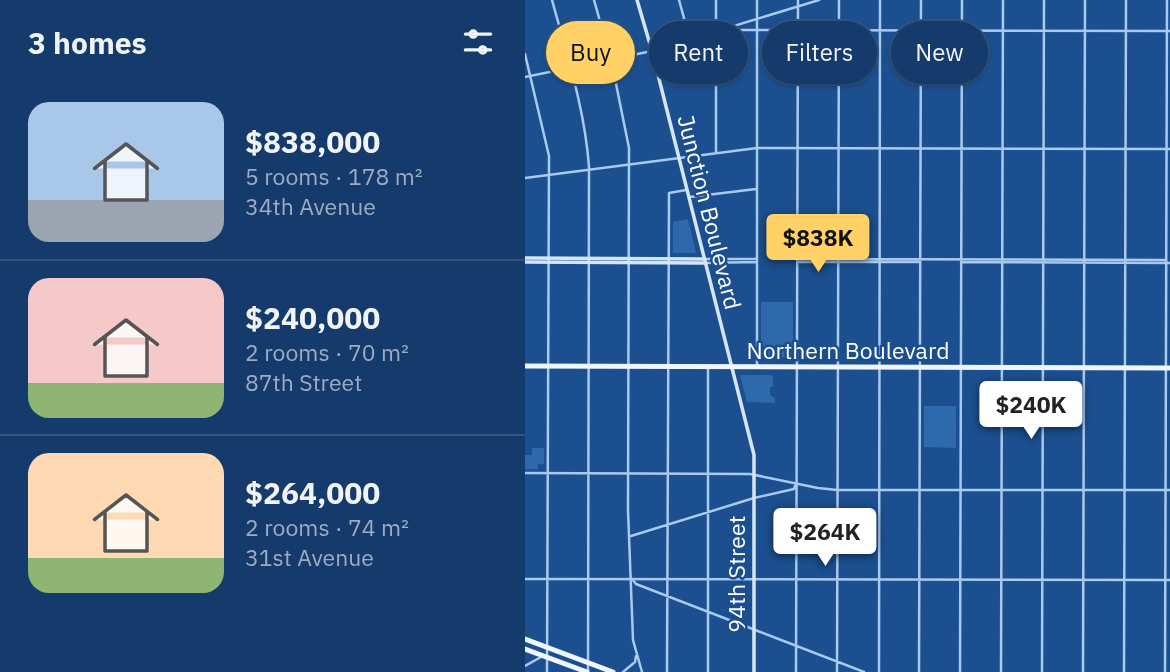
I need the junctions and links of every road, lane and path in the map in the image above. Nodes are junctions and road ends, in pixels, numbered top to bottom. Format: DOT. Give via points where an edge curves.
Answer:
graph roads {
  1 [pos="552,0"];
  2 [pos="594,0"];
  3 [pos="637,0"];
  4 [pos="679,0"];
  5 [pos="716,0"];
  6 [pos="757,0"];
  7 [pos="798,0"];
  8 [pos="819,0"];
  9 [pos="839,0"];
  10 [pos="880,0"];
  11 [pos="921,0"];
  12 [pos="962,0"];
  13 [pos="1003,0"];
  14 [pos="1044,0"];
  15 [pos="1085,0"];
  16 [pos="1126,0"];
  17 [pos="1167,0"];
  18 [pos="798,7"];
  19 [pos="757,20"];
  20 [pos="558,21"];
  21 [pos="600,21"];
  22 [pos="684,21"];
  23 [pos="715,21"];
  24 [pos="798,21"];
  25 [pos="839,21"];
  26 [pos="921,21"];
  27 [pos="962,21"];
  28 [pos="748,23"];
  29 [pos="748,30"];
  30 [pos="757,30"];
  31 [pos="762,30"];
  32 [pos="879,30"];
  33 [pos="891,30"];
  34 [pos="988,31"];
  35 [pos="1003,31"];
  36 [pos="1044,31"];
  37 [pos="1085,31"];
  38 [pos="1125,31"];
  39 [pos="1168,31"];
  40 [pos="649,41"];
  41 [pos="525,54"];
  42 [pos="546,73"];
  43 [pos="531,76"];
  44 [pos="525,77"];
  45 [pos="574,84"];
  46 [pos="616,84"];
  47 [pos="660,84"];
  48 [pos="715,84"];
  49 [pos="798,84"];
  50 [pos="839,84"];
  51 [pos="921,84"];
  52 [pos="962,84"];
  53 [pos="757,148"];
  54 [pos="797,148"];
  55 [pos="838,148"];
  56 [pos="879,148"];
  57 [pos="921,148"];
  58 [pos="961,148"];
  59 [pos="1002,148"];
  60 [pos="1084,148"];
  61 [pos="1043,149"];
  62 [pos="1125,149"];
  63 [pos="1168,149"];
  64 [pos="716,152"];
  65 [pos="679,158"];
  66 [pos="629,164"];
  67 [pos="589,170"];
  68 [pos="549,175"];
  69 [pos="525,178"];
  70 [pos="756,189"];
  71 [pos="686,190"];
  72 [pos="688,198"];
  73 [pos="525,260"];
  74 [pos="549,260"];
  75 [pos="589,260"];
  76 [pos="629,260"];
  77 [pos="756,260"];
  78 [pos="797,260"];
  79 [pos="838,260"];
  80 [pos="668,261"];
  81 [pos="704,261"];
  82 [pos="879,261"];
  83 [pos="920,261"];
  84 [pos="961,261"];
  85 [pos="1002,261"];
  86 [pos="1043,261"];
  87 [pos="1084,261"];
  88 [pos="1125,261"];
  89 [pos="1167,262"];
  90 [pos="525,366"];
  91 [pos="548,366"];
  92 [pos="589,366"];
  93 [pos="629,367"];
  94 [pos="668,367"];
  95 [pos="708,367"];
  96 [pos="731,367"];
  97 [pos="757,367"];
  98 [pos="797,367"];
  99 [pos="838,367"];
  100 [pos="879,367"];
  101 [pos="920,367"];
  102 [pos="961,367"];
  103 [pos="1002,368"];
  104 [pos="1043,368"];
  105 [pos="1084,368"];
  106 [pos="1125,368"];
  107 [pos="1168,368"];
  108 [pos="525,473"];
  109 [pos="548,473"];
  110 [pos="588,473"];
  111 [pos="628,474"];
  112 [pos="668,474"];
  113 [pos="707,474"];
  114 [pos="754,475"];
  115 [pos="797,484"];
  116 [pos="838,490"];
  117 [pos="879,490"];
  118 [pos="920,490"];
  119 [pos="961,490"];
  120 [pos="1002,490"];
  121 [pos="1042,490"];
  122 [pos="1083,490"];
  123 [pos="1124,490"];
  124 [pos="1168,490"];
  125 [pos="754,498"];
  126 [pos="707,512"];
  127 [pos="668,524"];
  128 [pos="631,536"];
  129 [pos="525,579"];
  130 [pos="548,579"];
  131 [pos="588,579"];
  132 [pos="632,579"];
  133 [pos="668,579"];
  134 [pos="707,579"];
  135 [pos="754,579"];
  136 [pos="796,579"];
  137 [pos="837,579"];
  138 [pos="879,580"];
  139 [pos="919,580"];
  140 [pos="961,580"];
  141 [pos="1001,580"];
  142 [pos="1042,580"];
  143 [pos="1083,580"];
  144 [pos="1124,580"];
  145 [pos="1168,580"];
  146 [pos="667,596"];
  147 [pos="707,611"];
  148 [pos="754,629"];
  149 [pos="525,639"];
  150 [pos="796,645"];
  151 [pos="525,649"];
  152 [pos="547,654"];
  153 [pos="636,656"];
  154 [pos="837,661"];
  155 [pos="588,663"];
  156 [pos="525,666"];
  157 [pos="547,672"];
  158 [pos="587,672"];
  159 [pos="613,672"];
  160 [pos="623,672"];
  161 [pos="642,672"];
  162 [pos="667,672"];
  163 [pos="708,672"];
  164 [pos="754,672"];
  165 [pos="796,672"];
  166 [pos="837,672"];
  167 [pos="864,672"];
  168 [pos="879,672"];
  169 [pos="919,672"];
  170 [pos="961,672"];
  171 [pos="1001,672"];
  172 [pos="1042,672"];
  173 [pos="1083,672"];
  174 [pos="1124,672"];
  175 [pos="1165,672"];
  1 -- 20 [label="street"];
  2 -- 21 [label="street"];
  3 -- 40 [label="main road, Junction Boulevard"];
  4 -- 22 [label="street"];
  5 -- 23 [label="street"];
  6 -- 19 [label="street"];
  7 -- 18 [label="street"];
  8 -- 18 [label="street"];
  9 -- 25 [label="street"];
  10 -- 32 [label="street"];
  11 -- 26 [label="street"];
  12 -- 27 [label="street"];
  13 -- 35 [label="street"];
  14 -- 36 [label="street"];
  15 -- 37 [label="street"];
  16 -- 38 [label="street"];
  17 -- 39 [label="street"];
  18 -- 19 [label="street"];
  18 -- 24 [label="street"];
  19 -- 28 [label="street"];
  19 -- 30 [label="street"];
  29 -- 30 [label="street"];
  30 -- 31 [label="street"];
  30 -- 53 [label="street"];
  32 -- 33 [label="street"];
  32 -- 56 [label="street"];
  34 -- 35 [label="street"];
  35 -- 36 [label="street"];
  35 -- 59 [label="street"];
  36 -- 37 [label="street"];
  36 -- 61 [label="street"];
  37 -- 38 [label="street"];
  37 -- 60 [label="street"];
  38 -- 39 [label="street"];
  38 -- 62 [label="street"];
  39 -- 63 [label="street"];
  41 -- 43 [label="street"];
  42 -- 43 [label="street"];
  43 -- 44 [label="street"];
  43 -- 68 [label="street"];
  45 -- 67 [label="street"];
  46 -- 66 [label="street"];
  47 -- 65 [label="main road, Junction Boulevard"];
  48 -- 64 [label="street"];
  49 -- 54 [label="street"];
  50 -- 55 [label="street"];
  51 -- 57 [label="street"];
  52 -- 58 [label="street"];
  53 -- 54 [label="street"];
  53 -- 64 [label="street"];
  53 -- 70 [label="street"];
  54 -- 55 [label="street"];
  54 -- 78 [label="street"];
  55 -- 56 [label="street"];
  55 -- 79 [label="street"];
  56 -- 57 [label="street"];
  56 -- 82 [label="street"];
  57 -- 58 [label="street"];
  57 -- 83 [label="street"];
  58 -- 59 [label="street"];
  58 -- 84 [label="street"];
  59 -- 61 [label="street"];
  59 -- 85 [label="street"];
  60 -- 61 [label="street"];
  60 -- 62 [label="street"];
  60 -- 87 [label="street"];
  61 -- 86 [label="street"];
  62 -- 63 [label="street"];
  62 -- 88 [label="street"];
  63 -- 89 [label="street"];
  64 -- 65 [label="street"];
  65 -- 66 [label="street"];
  65 -- 71 [label="main road, Junction Boulevard"];
  66 -- 67 [label="street"];
  66 -- 76 [label="street"];
  67 -- 68 [label="street"];
  67 -- 75 [label="street"];
  68 -- 69 [label="street"];
  68 -- 74 [label="street"];
  70 -- 72 [label="street"];
  70 -- 77 [label="street"];
  71 -- 72 [label="main road, Junction Boulevard"];
  71 -- 80 [label="street" via="669,193"];
  72 -- 81 [label="main road, Junction Boulevard"];
  73 -- 74 [label="main road"];
  74 -- 75 [label="main road"];
  74 -- 91 [label="street"];
  75 -- 76 [label="main road"];
  75 -- 92 [label="street"];
  76 -- 80 [label="main road"];
  76 -- 93 [label="street"];
  77 -- 81 [label="street"];
  77 -- 97 [label="street"];
  78 -- 79 [label="street"];
  78 -- 98 [label="street"];
  79 -- 82 [label="street"];
  79 -- 99 [label="street"];
  80 -- 81 [label="main road"];
  80 -- 94 [label="street"];
  81 -- 96 [label="main road, Junction Boulevard"];
  82 -- 83 [label="street"];
  82 -- 100 [label="street"];
  83 -- 84 [label="street"];
  83 -- 101 [label="street"];
  84 -- 85 [label="street"];
  84 -- 102 [label="street"];
  85 -- 86 [label="street"];
  85 -- 103 [label="street"];
  86 -- 87 [label="street"];
  86 -- 104 [label="street"];
  87 -- 88 [label="street"];
  87 -- 105 [label="street"];
  88 -- 89 [label="street"];
  88 -- 106 [label="street"];
  89 -- 107 [label="street"];
  90 -- 91 [label="main road, Northern Boulevard"];
  91 -- 92 [label="main road, Northern Boulevard"];
  91 -- 109 [label="street"];
  92 -- 93 [label="main road, Northern Boulevard"];
  92 -- 110 [label="street"];
  93 -- 94 [label="main road, Northern Boulevard"];
  93 -- 111 [label="street"];
  94 -- 95 [label="main road, Northern Boulevard"];
  94 -- 112 [label="street"];
  95 -- 96 [label="main road, Northern Boulevard"];
  95 -- 113 [label="street"];
  96 -- 97 [label="main road, Northern Boulevard"];
  96 -- 114 [label="main road, Junction Boulevard" via="754,455"];
  97 -- 98 [label="main road, Northern Boulevard"];
  98 -- 99 [label="main road, Northern Boulevard"];
  98 -- 115 [label="street"];
  99 -- 100 [label="main road, Northern Boulevard"];
  99 -- 116 [label="street"];
  100 -- 101 [label="main road, Northern Boulevard"];
  100 -- 117 [label="street"];
  101 -- 102 [label="main road, Northern Boulevard"];
  101 -- 118 [label="street"];
  102 -- 103 [label="main road, Northern Boulevard"];
  102 -- 119 [label="street"];
  103 -- 104 [label="main road, Northern Boulevard"];
  103 -- 120 [label="street"];
  104 -- 105 [label="main road, Northern Boulevard"];
  104 -- 121 [label="street"];
  105 -- 106 [label="main road, Northern Boulevard"];
  105 -- 122 [label="street"];
  106 -- 107 [label="main road, Northern Boulevard"];
  106 -- 123 [label="street"];
  107 -- 124 [label="street"];
  108 -- 109 [label="street"];
  109 -- 110 [label="street"];
  109 -- 130 [label="street"];
  110 -- 111 [label="street"];
  110 -- 131 [label="street"];
  111 -- 112 [label="street"];
  111 -- 128 [label="street"];
  112 -- 113 [label="street"];
  112 -- 127 [label="street"];
  113 -- 114 [label="street"];
  113 -- 126 [label="street"];
  114 -- 115 [label="street"];
  114 -- 125 [label="main road, 94th Street"];
  115 -- 116 [label="street"];
  115 -- 125 [label="street" via="794,489"];
  115 -- 136 [label="street"];
  116 -- 117 [label="street"];
  116 -- 137 [label="street"];
  117 -- 118 [label="street"];
  117 -- 138 [label="street"];
  118 -- 119 [label="street"];
  118 -- 139 [label="street"];
  119 -- 120 [label="street"];
  119 -- 140 [label="street"];
  120 -- 121 [label="street"];
  120 -- 141 [label="street"];
  121 -- 122 [label="street"];
  121 -- 142 [label="street"];
  122 -- 123 [label="street"];
  122 -- 143 [label="street"];
  123 -- 124 [label="street"];
  123 -- 144 [label="street"];
  124 -- 145 [label="street"];
  125 -- 126 [label="street"];
  125 -- 135 [label="main road, 94th Street"];
  126 -- 127 [label="street"];
  126 -- 134 [label="street"];
  127 -- 128 [label="street"];
  127 -- 133 [label="street"];
  128 -- 132 [label="street"];
  129 -- 130 [label="street"];
  130 -- 131 [label="street"];
  130 -- 152 [label="street"];
  131 -- 132 [label="street"];
  131 -- 155 [label="street"];
  132 -- 133 [label="street"];
  132 -- 146 [label="street"];
  132 -- 153 [label="street"];
  133 -- 134 [label="street"];
  133 -- 146 [label="street"];
  134 -- 135 [label="street"];
  134 -- 147 [label="street"];
  135 -- 136 [label="street"];
  135 -- 148 [label="main road, 94th Street"];
  136 -- 137 [label="street"];
  136 -- 150 [label="street"];
  137 -- 138 [label="street"];
  137 -- 154 [label="street"];
  138 -- 139 [label="street"];
  138 -- 168 [label="street"];
  139 -- 140 [label="street"];
  139 -- 169 [label="street"];
  140 -- 141 [label="street"];
  140 -- 170 [label="street"];
  141 -- 142 [label="street"];
  141 -- 171 [label="street"];
  142 -- 143 [label="street"];
  142 -- 172 [label="street"];
  143 -- 144 [label="street"];
  143 -- 173 [label="street"];
  144 -- 145 [label="street"];
  144 -- 174 [label="street"];
  145 -- 175 [label="street"];
  146 -- 147 [label="street"];
  146 -- 162 [label="street"];
  147 -- 148 [label="street"];
  147 -- 163 [label="street"];
  148 -- 150 [label="street"];
  148 -- 164 [label="main road, 94th Street"];
  149 -- 152 [label="main road"];
  150 -- 154 [label="street"];
  150 -- 165 [label="street"];
  151 -- 152 [label="main road"];
  152 -- 155 [label="main road"];
  152 -- 156 [label="street"];
  152 -- 157 [label="street"];
  152 -- 158 [label="main road"];
  153 -- 160 [label="street"];
  153 -- 161 [label="street"];
  154 -- 166 [label="street"];
  154 -- 167 [label="street"];
  155 -- 158 [label="street"];
  155 -- 159 [label="main road"];
}
